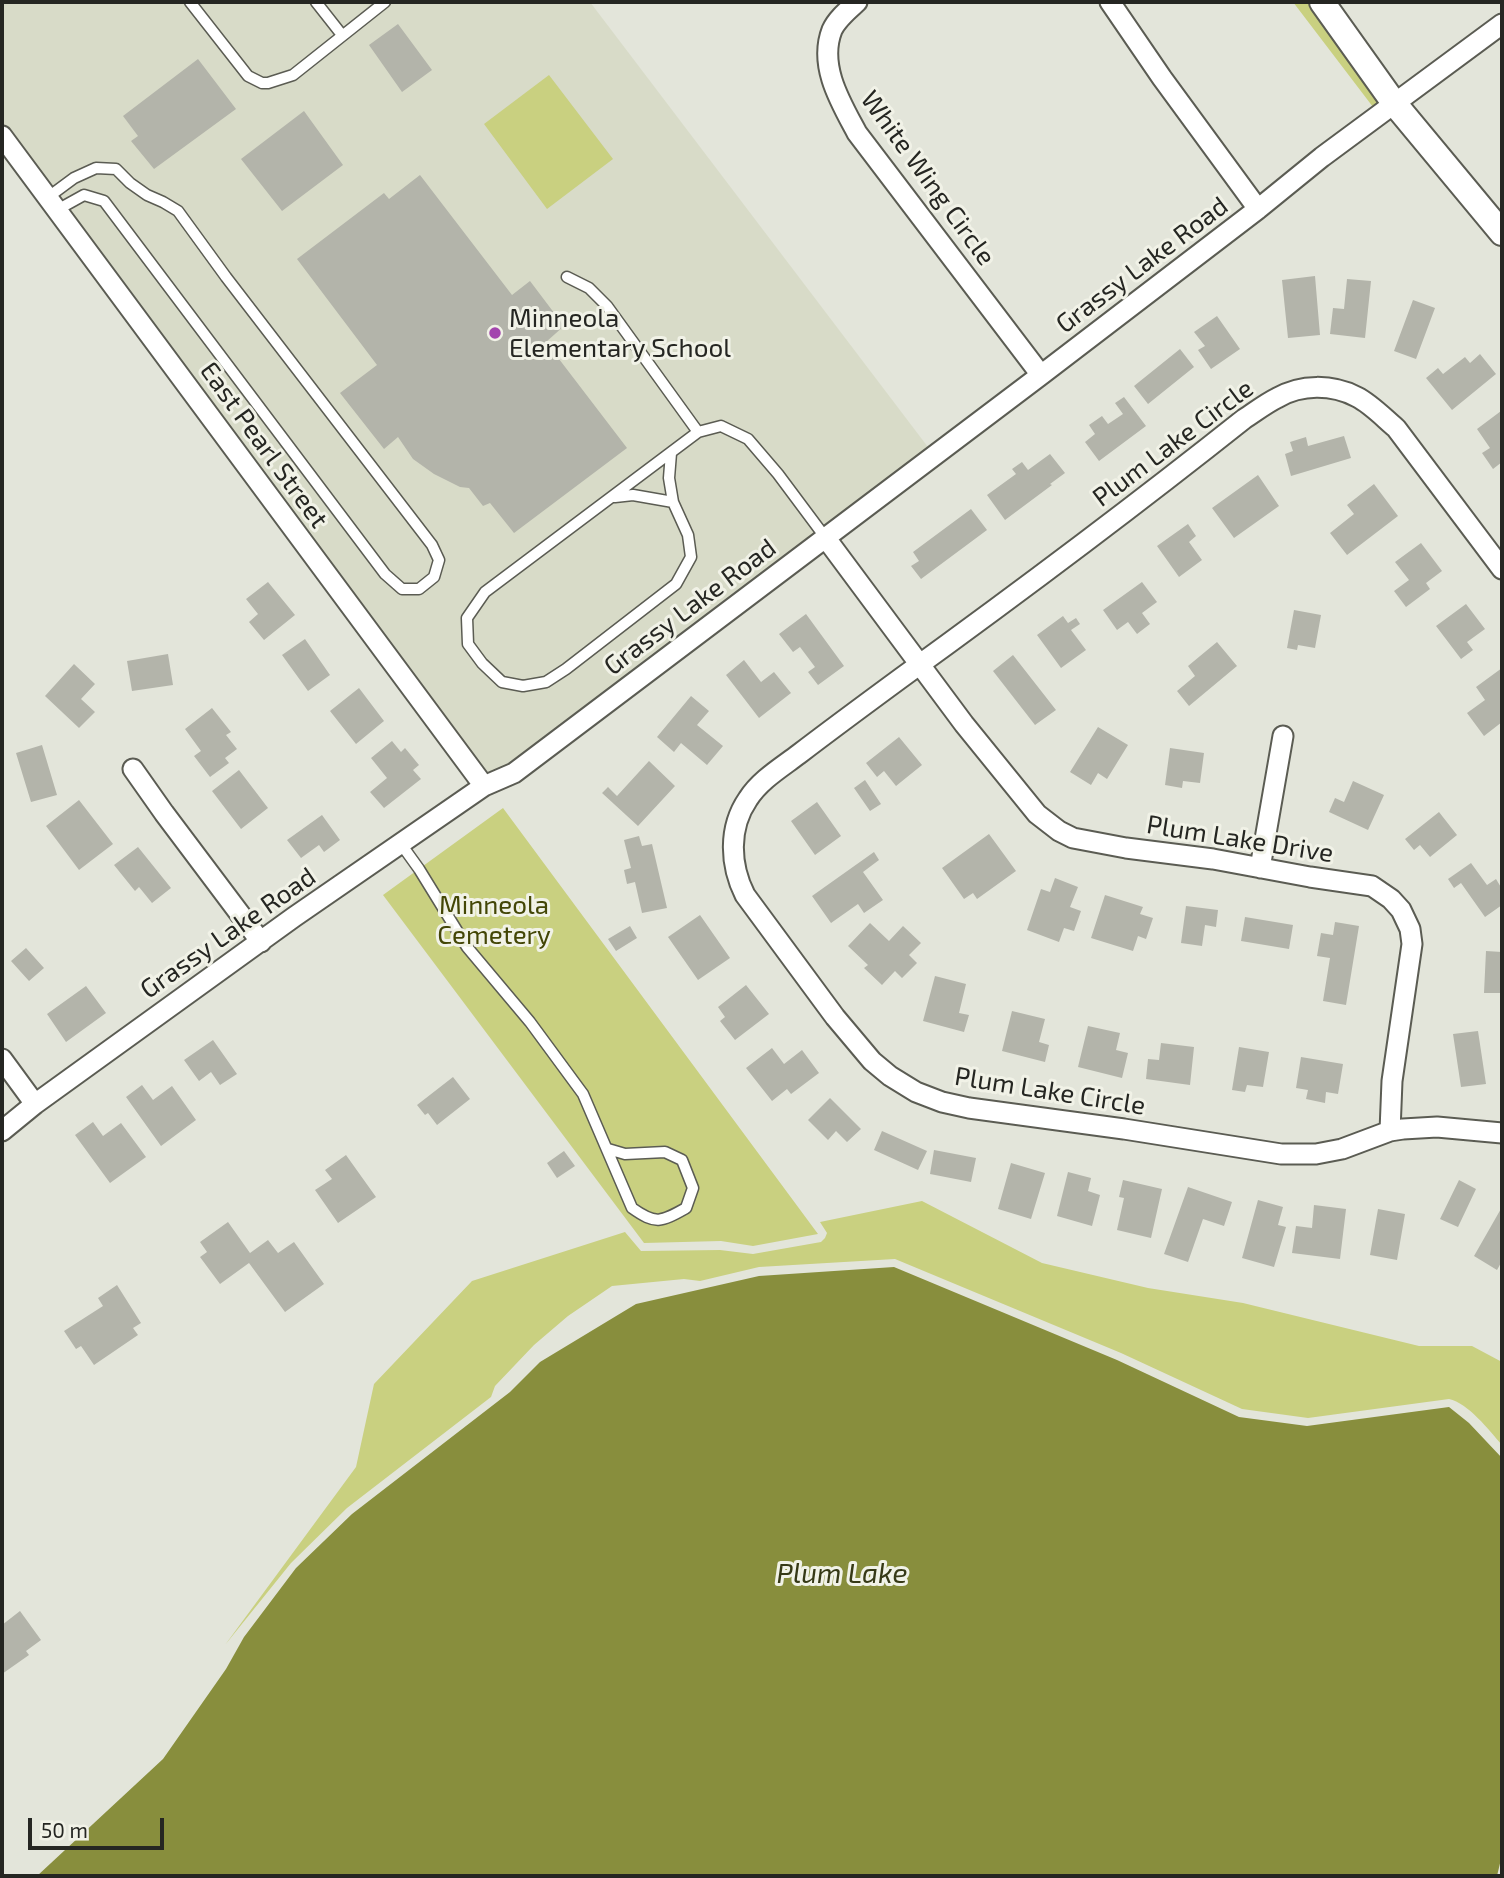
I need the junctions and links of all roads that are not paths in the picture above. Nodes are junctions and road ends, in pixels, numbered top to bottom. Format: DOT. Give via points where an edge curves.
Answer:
graph roads {
  1 [pos="190,2"];
  2 [pos="316,2"];
  3 [pos="384,2"];
  4 [pos="857,2"];
  5 [pos="1110,2"];
  6 [pos="1322,2"];
  7 [pos="1502,24"];
  8 [pos="342,36"];
  9 [pos="1394,103"];
  10 [pos="2,136"];
  11 [pos="52,204"];
  12 [pos="1258,209"];
  13 [pos="1502,233"];
  14 [pos="567,277"];
  15 [pos="1041,375"];
  16 [pos="698,432"];
  17 [pos="671,453"];
  18 [pos="612,497"];
  19 [pos="673,502"];
  20 [pos="825,537"];
  21 [pos="1502,569"];
  22 [pos="919,665"];
  23 [pos="1283,736"];
  24 [pos="133,769"];
  25 [pos="484,786"];
  26 [pos="401,844"];
  27 [pos="1260,868"];
  28 [pos="261,942"];
  29 [pos="2,1059"];
  30 [pos="36,1104"];
  31 [pos="2,1131"];
  32 [pos="1390,1131"];
  33 [pos="1502,1133"];
  34 [pos="608,1149"];
  1 -- 8 [label="lane" via="248,76 262,83 293,75"];
  2 -- 8 [label="lane"];
  3 -- 8 [label="lane"];
  4 -- 15 [label="street, White Wing Circle" via="842,16 830,41 829,62 838,98 857,133"];
  5 -- 12 [label="street"];
  6 -- 9 [label="street"];
  7 -- 9 [label="street, Grassy Lake Road"];
  9 -- 12 [label="street, Grassy Lake Road"];
  9 -- 13 [label="street"];
  10 -- 11 [label="street, East Pearl Street"];
  11 -- 11 [label="lane" via="84,195 104,201 385,574 402,589 419,589 434,577 439,560 432,545 178,211 147,195 116,169 96,168 74,178"];
  11 -- 25 [label="street, East Pearl Street"];
  12 -- 15 [label="street, Grassy Lake Road"];
  14 -- 16 [label="lane" via="589,288 607,306"];
  15 -- 20 [label="street, Grassy Lake Road"];
  16 -- 17 [label="lane"];
  16 -- 20 [label="lane" via="721,426 748,439"];
  17 -- 18 [label="lane"];
  17 -- 19 [label="lane"];
  18 -- 19 [label="lane" via="633,495"];
  18 -- 19 [label="lane" via="485,592 467,618 468,644 502,682 523,686 546,682 676,584 691,557 688,535"];
  20 -- 22 [label="street"];
  20 -- 25 [label="street, Grassy Lake Road" via="514,773"];
  21 -- 22 [label="street, Plum Lake Circle" via="1396,428 1358,397 1334,389 1297,389 1244,419"];
  22 -- 27 [label="street, Plum Lake Drive" via="1037,814 1059,831 1126,848"];
  22 -- 32 [label="street, Plum Lake Circle" via="753,792 737,821 733,840 745,895 872,1061 916,1092 951,1104 1280,1154 1342,1149"];
  23 -- 27 [label="street"];
  24 -- 28 [label="street"];
  25 -- 26 [label="street, Grassy Lake Road"];
  26 -- 28 [label="street, Grassy Lake Road"];
  26 -- 34 [label="lane" via="467,947 530,1021 583,1094"];
  27 -- 32 [label="street, Plum Lake Drive" via="1372,886 1401,910 1412,944 1392,1081"];
  28 -- 30 [label="street, Grassy Lake Road"];
  29 -- 30 [label="street"];
  30 -- 31 [label="street, Grassy Lake Road"];
  32 -- 33 [label="street, Plum Lake Circle" via="1437,1127"];
  34 -- 34 [label="lane" via="632,1208 649,1220 667,1218 686,1208 693,1188 682,1160 665,1152 625,1154"];
}
